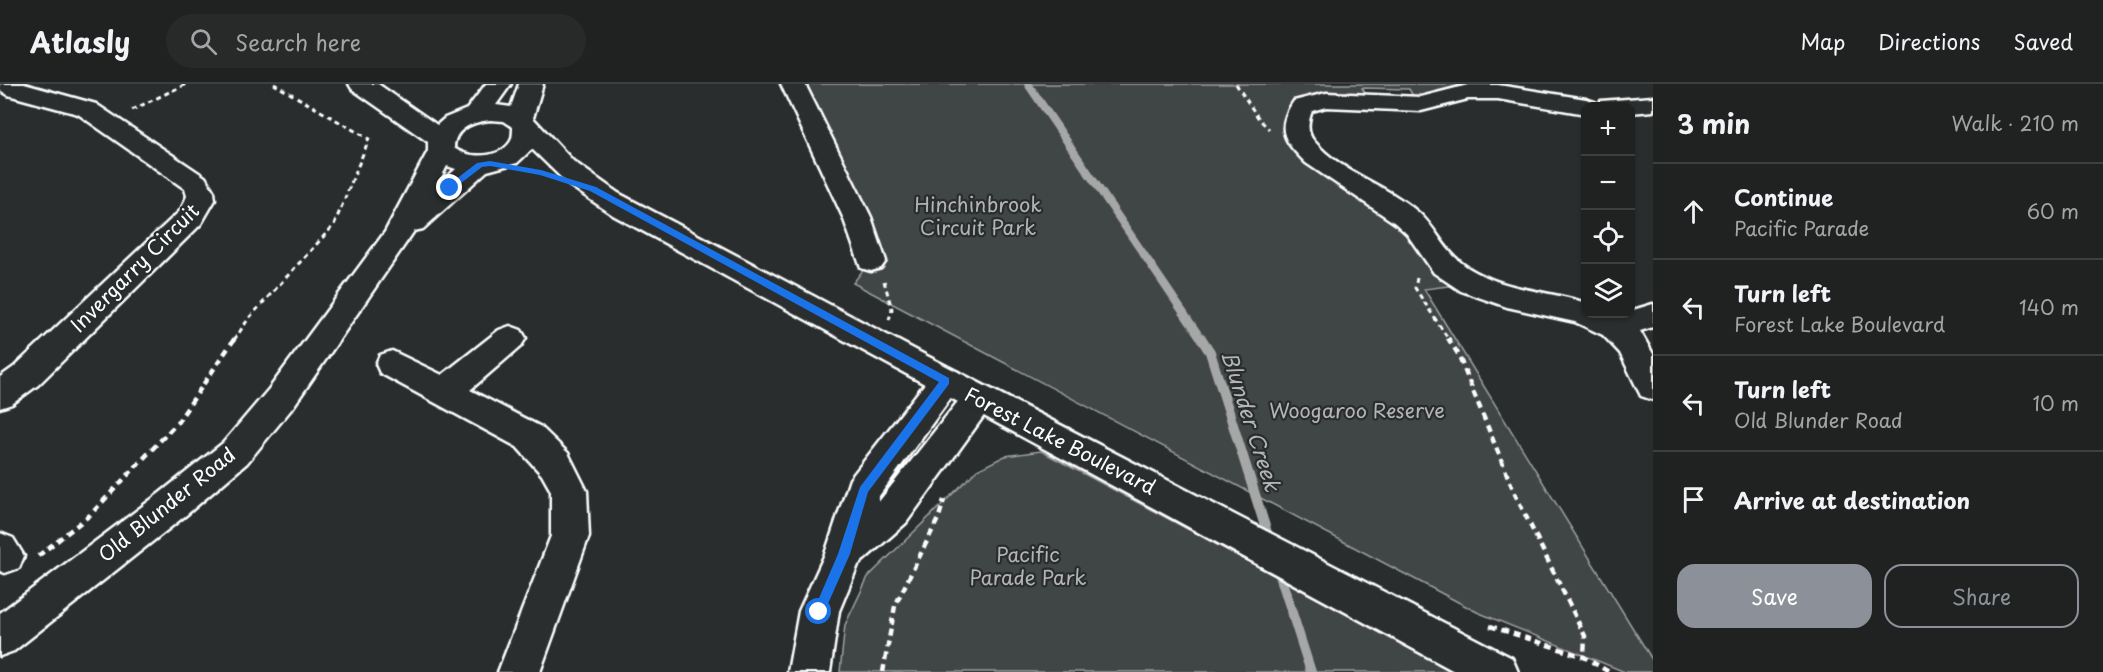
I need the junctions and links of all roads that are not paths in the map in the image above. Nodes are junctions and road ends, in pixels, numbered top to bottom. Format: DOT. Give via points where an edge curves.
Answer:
graph roads {
  1 [pos="8,84"];
  2 [pos="499,84"];
  3 [pos="531,84"];
  4 [pos="793,84"];
  5 [pos="1496,88"];
  6 [pos="370,89"];
  7 [pos="1653,104"];
  8 [pos="1635,105"];
  9 [pos="1581,106"];
  10 [pos="472,116"];
  11 [pos="523,123"];
  12 [pos="441,145"];
  13 [pos="485,164"];
  14 [pos="593,189"];
  15 [pos="397,236"];
  16 [pos="871,261"];
  17 [pos="1653,315"];
  18 [pos="1616,327"];
  19 [pos="510,338"];
  20 [pos="392,364"];
  21 [pos="946,381"];
  22 [pos="1653,387"];
  23 [pos="444,392"];
  24 [pos="0,395"];
  25 [pos="979,399"];
  26 [pos="844,554"];
  27 [pos="0,636"];
  28 [pos="519,672"];
  29 [pos="809,672"];
  30 [pos="1497,672"];
  1 -- 24 [label="street, Invergarry Circuit" via="17,90 87,109 195,183 201,190 201,204 26,376"];
  2 -- 10 [label="street"];
  3 -- 11 [label="street, Old Blunder Road"];
  4 -- 16 [label="street" via="857,217"];
  5 -- 9 [label="street"];
  5 -- 18 [label="street" via="1421,104 1326,100 1303,106 1295,118 1297,135 1309,152 1406,217 1422,232 1446,267 1511,299 1589,315"];
  6 -- 10 [label="street" via="427,108"];
  6 -- 12 [label="street, Forest Lake Boulevard"];
  7 -- 8 [label="street"];
  10 -- 11 [label="street" via="501,113"];
  10 -- 12 [label="street" via="450,127"];
  11 -- 13 [label="street, Old Blunder Road" via="528,135 516,152"];
  11 -- 14 [label="street, Forest Lake Boulevard" via="558,161"];
  12 -- 13 [label="street, Forest Lake Boulevard" via="455,162"];
  12 -- 15 [label="street, Old Blunder Road"];
  13 -- 14 [label="street, Forest Lake Boulevard" via="541,172"];
  13 -- 15 [label="street, Old Blunder Road"];
  14 -- 21 [label="street, Forest Lake Boulevard"];
  15 -- 27 [label="street, Old Blunder Road" via="281,398 235,453"];
  17 -- 18 [label="street"];
  18 -- 22 [label="street" via="1633,345"];
  19 -- 23 [label="street"];
  20 -- 23 [label="street"];
  21 -- 25 [label="street, Forest Lake Boulevard"];
  21 -- 26 [label="street" via="863,490"];
  23 -- 28 [label="street" via="530,437 555,464 569,491 570,536"];
  25 -- 26 [label="street" via="893,512"];
  25 -- 30 [label="street, Forest Lake Boulevard"];
  26 -- 29 [label="street" via="819,612"];
}
